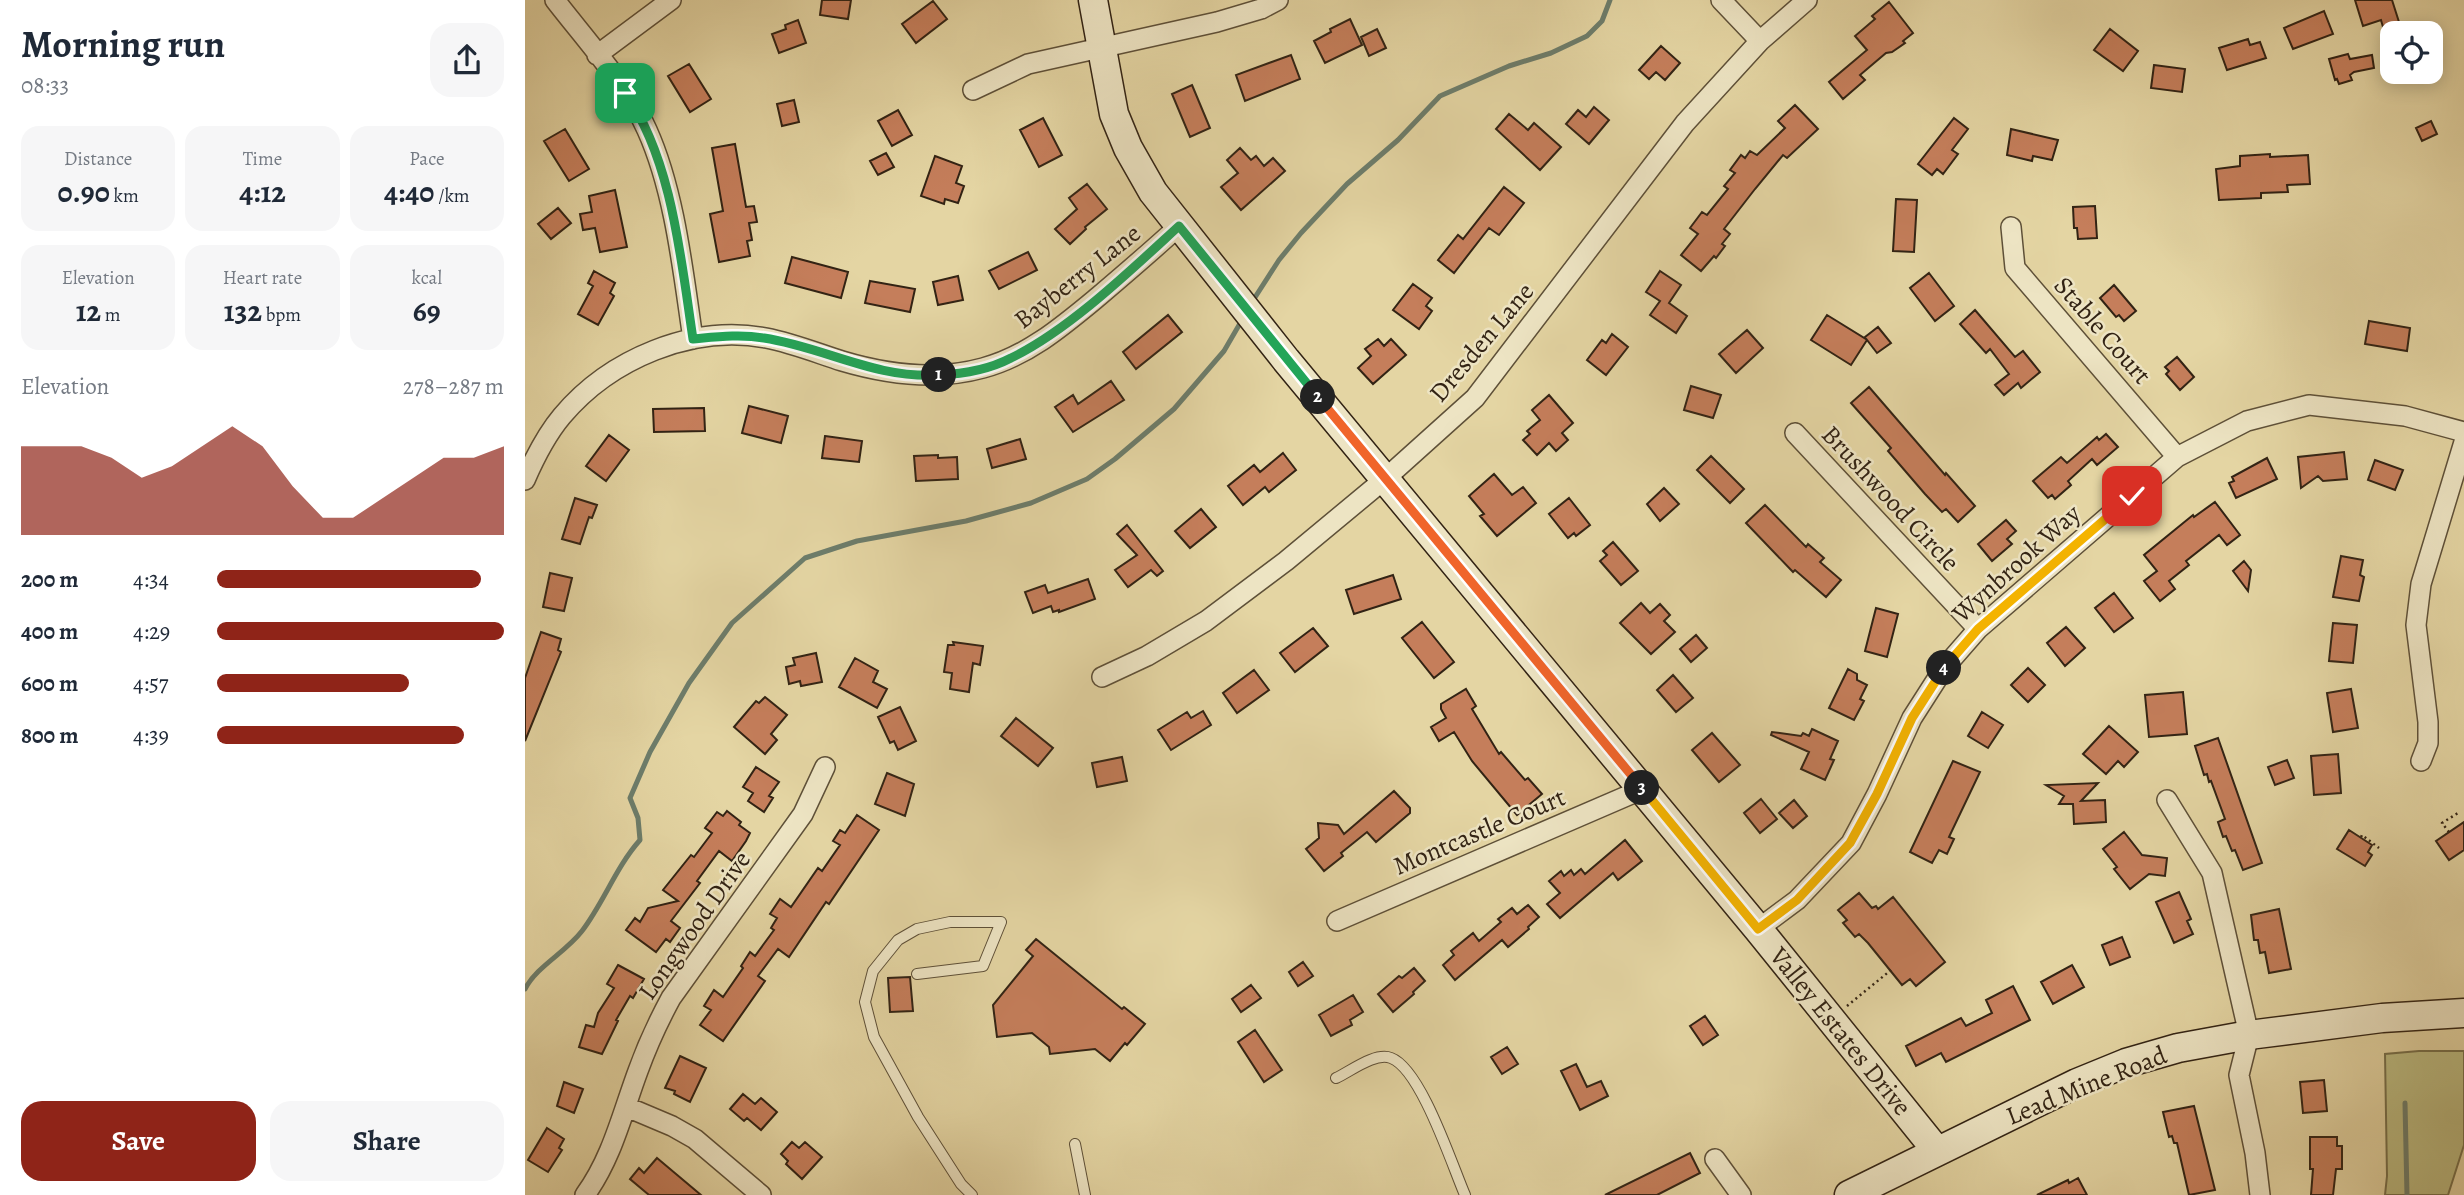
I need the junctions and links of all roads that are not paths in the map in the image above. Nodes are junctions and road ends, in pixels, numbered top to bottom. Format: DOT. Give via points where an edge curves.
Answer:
graph roads {
  1 [pos="555,0"];
  2 [pos="671,0"];
  3 [pos="1093,0"];
  4 [pos="1278,0"];
  5 [pos="1721,0"];
  6 [pos="1807,0"];
  7 [pos="1760,41"];
  8 [pos="1103,47"];
  9 [pos="597,55"];
  10 [pos="973,90"];
  11 [pos="1179,226"];
  12 [pos="2011,227"];
  13 [pos="693,339"];
  14 [pos="2464,432"];
  15 [pos="1795,433"];
  16 [pos="2464,442"];
  17 [pos="2177,457"];
  18 [pos="1386,478"];
  19 [pos="525,480"];
  20 [pos="1978,629"];
  21 [pos="1102,677"];
  22 [pos="2421,761"];
  23 [pos="825,767"];
  24 [pos="1643,789"];
  25 [pos="2167,800"];
  26 [pos="1337,921"];
  27 [pos="1758,929"];
  28 [pos="916,974"];
  29 [pos="2464,1013"];
  30 [pos="2249,1035"];
  31 [pos="1336,1078"];
  32 [pos="627,1107"];
  33 [pos="1075,1144"];
  34 [pos="1937,1151"];
  35 [pos="1715,1158"];
  36 [pos="585,1195"];
  37 [pos="761,1195"];
  38 [pos="972,1195"];
  39 [pos="1085,1195"];
  40 [pos="1465,1195"];
  41 [pos="1741,1195"];
  42 [pos="1849,1195"];
  43 [pos="2260,1195"];
  1 -- 9 [label="street"];
  2 -- 9 [label="street"];
  3 -- 8 [label="street, Valley Estates Drive"];
  4 -- 8 [label="street" via="1217,22"];
  5 -- 7 [label="street"];
  6 -- 7 [label="street, Dresden Lane"];
  7 -- 18 [label="street, Dresden Lane" via="1665,147 1475,398"];
  8 -- 10 [label="street" via="1028,64"];
  8 -- 11 [label="street, Valley Estates Drive" via="1114,114 1128,148"];
  9 -- 13 [label="street" via="631,101 655,150 670,204"];
  11 -- 13 [label="street, Bayberry Lane" via="1040,342 982,369 922,376 881,371 763,338"];
  11 -- 18 [label="street, Valley Estates Drive"];
  12 -- 17 [label="street, Stable Court" via="2015,268"];
  13 -- 19 [label="street, Bayberry Lane" via="647,353 589,389 561,417"];
  14 -- 17 [label="street, Wynbrook Way" via="2405,416 2309,405 2247,421"];
  15 -- 20 [label="street, Brushwood Circle"];
  16 -- 22 [label="street" via="2421,584 2416,625 2428,743"];
  17 -- 20 [label="street, Wynbrook Way"];
  18 -- 21 [label="street, Dresden Lane" via="1206,621"];
  18 -- 24 [label="street, Valley Estates Drive"];
  20 -- 27 [label="street, Wynbrook Way" via="1944,668 1912,718 1850,843 1797,900"];
  23 -- 32 [label="street, Longwood Drive" via="788,837 671,998"];
  24 -- 26 [label="street, Montcastle Court"];
  24 -- 27 [label="street, Valley Estates Drive"];
  25 -- 30 [label="street" via="2213,873"];
  27 -- 34 [label="street, Valley Estates Drive"];
  28 -- 38 [label="lane" via="983,966 1001,922 950,922 907,934 873,971 865,1002 874,1037 928,1134"];
  29 -- 30 [label="street, Lead Mine Road"];
  30 -- 34 [label="street, Lead Mine Road" via="2126,1063"];
  30 -- 43 [label="street" via="2239,1075"];
  31 -- 40 [label="lane" via="1378,1057 1391,1057 1410,1072"];
  32 -- 36 [label="street, Longwood Drive" via="608,1155"];
  32 -- 37 [label="street" via="695,1139"];
  33 -- 39 [label="lane"];
  34 -- 42 [label="street, Lead Mine Road"];
  35 -- 41 [label="street"];
}
